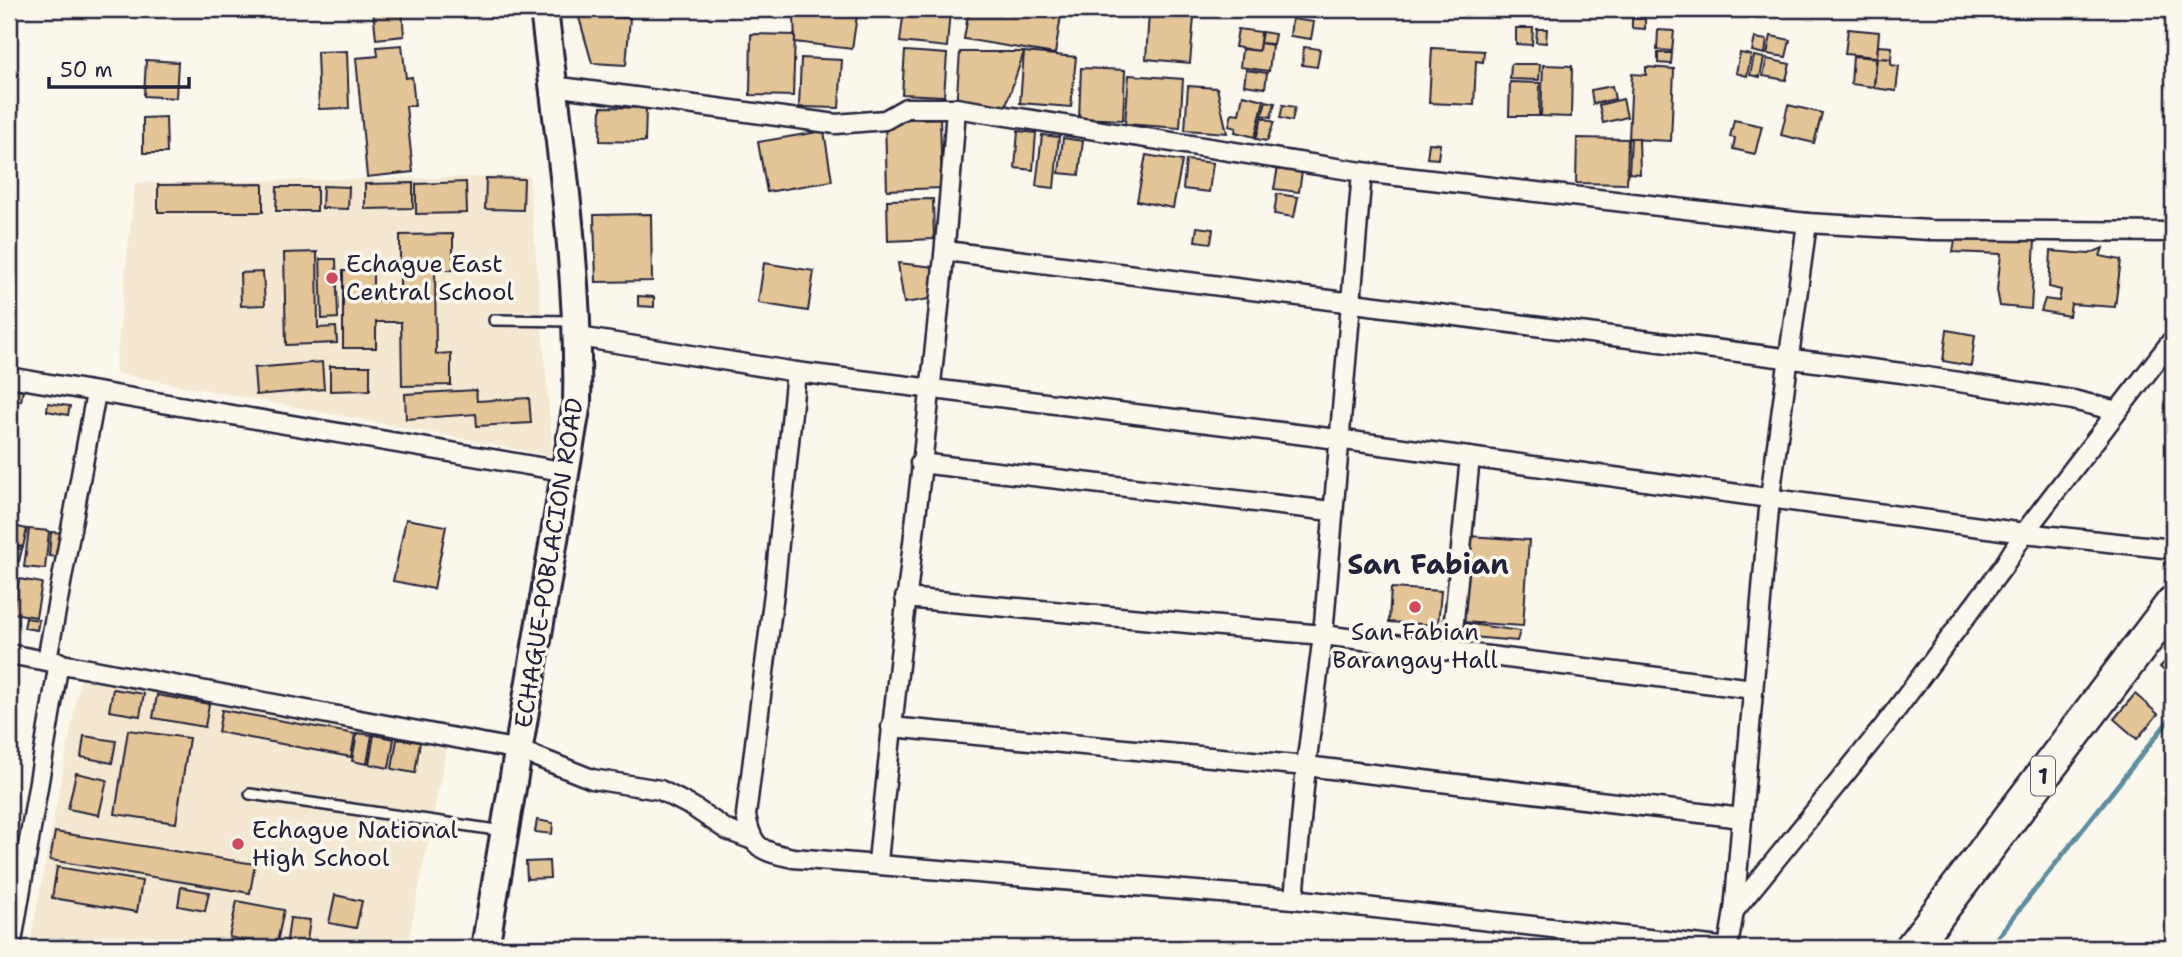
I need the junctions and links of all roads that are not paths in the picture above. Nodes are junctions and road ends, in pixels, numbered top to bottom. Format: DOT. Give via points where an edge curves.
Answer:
graph roads {
  1 [pos="544,9"];
  2 [pos="553,86"];
  3 [pos="956,108"];
  4 [pos="1362,172"];
  5 [pos="1807,223"];
  6 [pos="2173,232"];
  7 [pos="946,251"];
  8 [pos="1352,301"];
  9 [pos="494,320"];
  10 [pos="578,329"];
  11 [pos="2173,339"];
  12 [pos="1789,359"];
  13 [pos="796,372"];
  14 [pos="9,377"];
  15 [pos="931,389"];
  16 [pos="96,393"];
  17 [pos="2117,411"];
  18 [pos="1337,439"];
  19 [pos="1470,457"];
  20 [pos="920,463"];
  21 [pos="568,472"];
  22 [pos="1770,497"];
  23 [pos="1331,511"];
  24 [pos="2024,533"];
  25 [pos="2173,549"];
  26 [pos="905,598"];
  27 [pos="2173,603"];
  28 [pos="1323,635"];
  29 [pos="1451,651"];
  30 [pos="9,654"];
  31 [pos="53,661"];
  32 [pos="1753,689"];
  33 [pos="891,727"];
  34 [pos="519,750"];
  35 [pos="1306,766"];
  36 [pos="250,794"];
  37 [pos="1742,818"];
  38 [pos="505,831"];
  39 [pos="752,841"];
  40 [pos="878,862"];
  41 [pos="1294,899"];
  42 [pos="1734,911"];
  43 [pos="11,948"];
  44 [pos="485,948"];
  45 [pos="1728,948"];
  46 [pos="1912,948"];
  1 -- 2 [label="main road, ECHAGUE-POBLACION ROAD"];
  2 -- 3 [label="street" via="836,124 885,120 906,108"];
  2 -- 10 [label="main road, ECHAGUE-POBLACION ROAD"];
  3 -- 4 [label="street"];
  3 -- 7 [label="street"];
  4 -- 5 [label="street"];
  4 -- 8 [label="street"];
  5 -- 6 [label="street" via="1930,230"];
  5 -- 12 [label="street"];
  7 -- 8 [label="street"];
  7 -- 15 [label="street"];
  8 -- 12 [label="street"];
  8 -- 18 [label="street"];
  9 -- 10 [label="lane"];
  10 -- 13 [label="street"];
  10 -- 21 [label="main road, ECHAGUE-POBLACION ROAD" via="577,404"];
  11 -- 17 [label="street"];
  12 -- 17 [label="street" via="1999,387"];
  12 -- 22 [label="street"];
  13 -- 15 [label="street"];
  13 -- 39 [label="street" via="747,815"];
  14 -- 16 [label="street"];
  15 -- 18 [label="street"];
  15 -- 20 [label="street"];
  16 -- 21 [label="street"];
  16 -- 31 [label="street"];
  17 -- 24 [label="street"];
  18 -- 19 [label="street"];
  18 -- 23 [label="street"];
  19 -- 22 [label="street"];
  19 -- 29 [label="street"];
  20 -- 23 [label="street"];
  20 -- 26 [label="street"];
  21 -- 34 [label="main road, ECHAGUE-POBLACION ROAD"];
  22 -- 24 [label="street"];
  22 -- 32 [label="street"];
  23 -- 28 [label="street"];
  24 -- 25 [label="street"];
  24 -- 42 [label="street" via="1884,726"];
  26 -- 28 [label="street"];
  26 -- 33 [label="street"];
  27 -- 46 [label="highway, 1"];
  28 -- 29 [label="street"];
  28 -- 35 [label="street"];
  29 -- 32 [label="street"];
  30 -- 31 [label="street"];
  31 -- 34 [label="street"];
  31 -- 43 [label="street"];
  32 -- 37 [label="street"];
  33 -- 35 [label="street"];
  33 -- 40 [label="street"];
  34 -- 38 [label="main road, ECHAGUE-POBLACION ROAD"];
  34 -- 39 [label="street" via="592,779 660,790"];
  35 -- 37 [label="street"];
  35 -- 41 [label="street"];
  36 -- 38 [label="lane"];
  37 -- 42 [label="street"];
  38 -- 44 [label="main road, ECHAGUE-POBLACION ROAD"];
  39 -- 40 [label="street" via="764,851 793,858"];
  40 -- 41 [label="street"];
  41 -- 45 [label="street"];
  42 -- 45 [label="street"];
}
